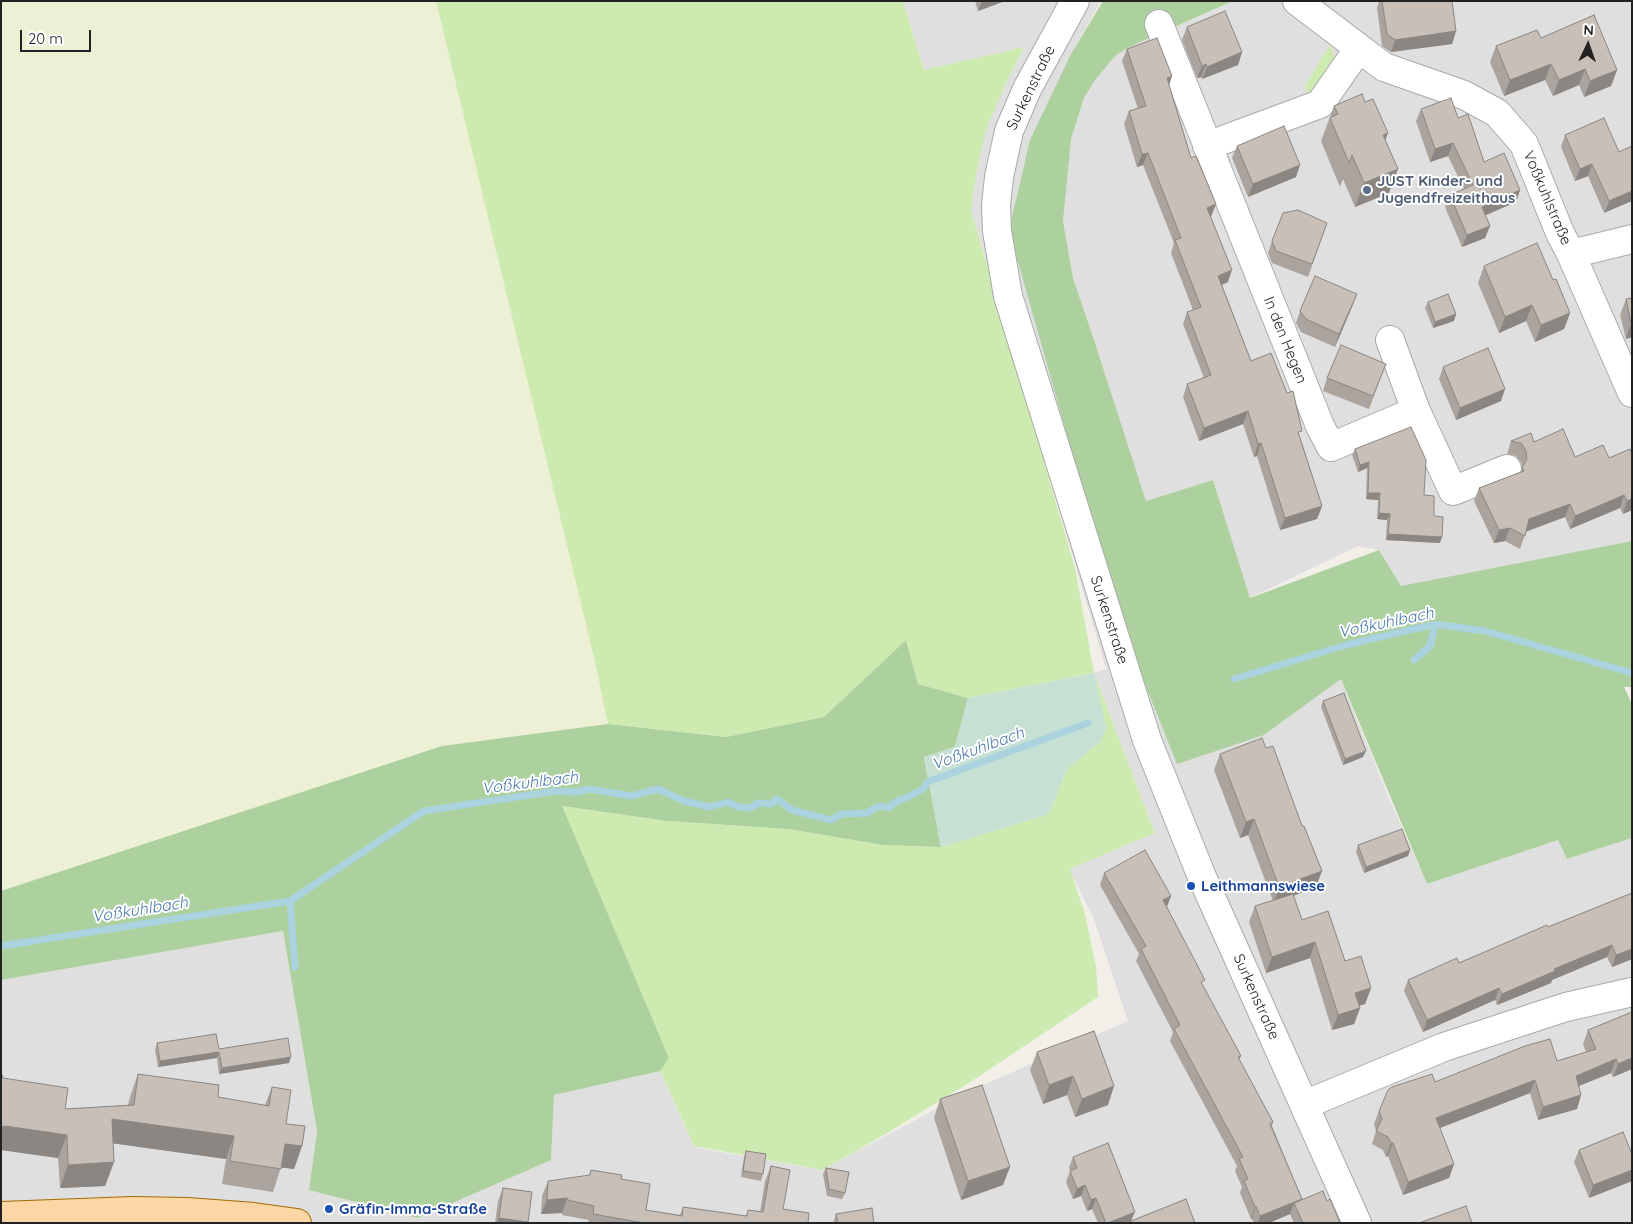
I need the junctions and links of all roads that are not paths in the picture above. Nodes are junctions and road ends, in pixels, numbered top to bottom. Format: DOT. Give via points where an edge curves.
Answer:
graph roads {
  1 [pos="1075,1"];
  2 [pos="1297,1"];
  3 [pos="1159,24"];
  4 [pos="1359,48"];
  5 [pos="1207,146"];
  6 [pos="1632,239"];
  7 [pos="1571,254"];
  8 [pos="1390,340"];
  9 [pos="1632,393"];
  10 [pos="1416,411"];
  11 [pos="1507,470"];
  12 [pos="1632,992"];
  13 [pos="1304,1105"];
  14 [pos="4,1218"];
  15 [pos="297,1223"];
  16 [pos="1357,1223"];
  1 -- 13 [label="street, Surkenstraße" via="1027,89 1009,131 996,205 1008,296 1147,740 1202,877"];
  2 -- 4 [label="street, Voßkuhlstraße"];
  3 -- 5 [label="street, In den Hegen"];
  4 -- 5 [label="street" via="1320,104"];
  4 -- 7 [label="street, Voßkuhlstraße" via="1384,67 1464,95 1497,113 1524,144"];
  5 -- 10 [label="street, In den Hegen" via="1331,447"];
  6 -- 7 [label="street, Voßkuhlstraße"];
  7 -- 9 [label="street, Voßkuhlstraße"];
  8 -- 10 [label="street"];
  10 -- 11 [label="street" via="1453,491"];
  12 -- 13 [label="street" via="1566,1007 1444,1047"];
  13 -- 16 [label="street, Surkenstraße"];
  14 -- 15 [label="main road" via="133,1211 229,1215"];
}
